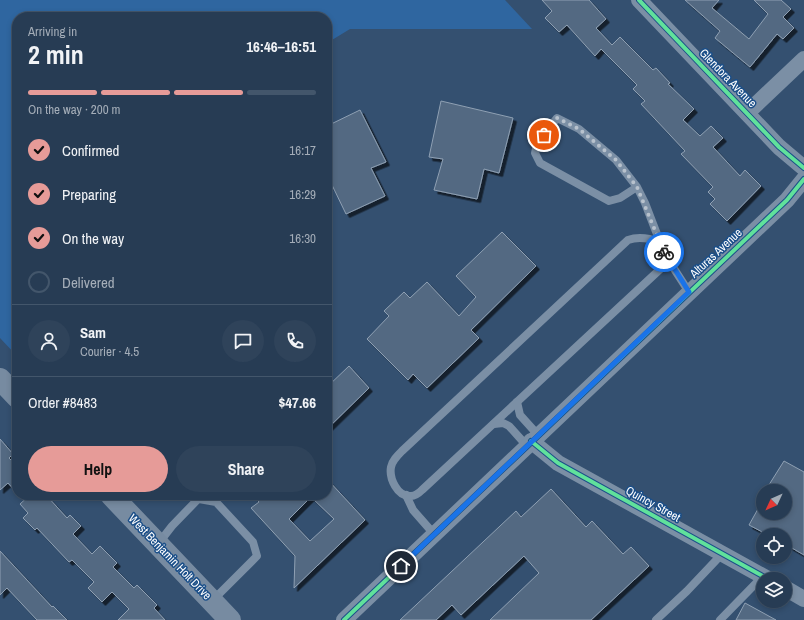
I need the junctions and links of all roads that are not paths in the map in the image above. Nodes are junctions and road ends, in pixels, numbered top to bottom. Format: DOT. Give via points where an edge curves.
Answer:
graph roads {
  1 [pos="639,0"];
  2 [pos="804,59"];
  3 [pos="747,113"];
  4 [pos="804,168"];
  5 [pos="804,179"];
  6 [pos="637,187"];
  7 [pos="660,242"];
  8 [pos="669,261"];
  9 [pos="689,292"];
  10 [pos="517,402"];
  11 [pos="494,424"];
  12 [pos="532,441"];
  13 [pos="406,495"];
  14 [pos="116,500"];
  15 [pos="195,500"];
  16 [pos="210,500"];
  17 [pos="434,534"];
  18 [pos="158,544"];
  19 [pos="722,554"];
  20 [pos="756,573"];
  21 [pos="756,587"];
  22 [pos="792,592"];
  23 [pos="804,599"];
  24 [pos="212,601"];
  25 [pos="230,620"];
  26 [pos="344,620"];
  27 [pos="656,620"];
  28 [pos="720,620"];
  1 -- 3 [label="street, Glendora Avenue"];
  2 -- 3 [label="street"];
  3 -- 4 [label="street, Glendora Avenue" via="779,147"];
  5 -- 9 [label="street, Alturas Avenue" via="787,200"];
  6 -- 6 [label="lane" via="616,160 579,129 557,118 537,144 535,153 540,163 609,201 620,198"];
  6 -- 7 [label="lane"];
  7 -- 8 [label="lane"];
  7 -- 13 [label="lane" via="642,237 628,240 402,451 392,463 391,481"];
  8 -- 9 [label="lane"];
  8 -- 10 [label="lane"];
  9 -- 12 [label="street, Alturas Avenue"];
  10 -- 11 [label="lane"];
  10 -- 12 [label="lane" via="518,411"];
  11 -- 12 [label="lane" via="505,424"];
  11 -- 13 [label="lane" via="416,495"];
  12 -- 17 [label="street, Alturas Avenue"];
  12 -- 19 [label="street, Quincy Street" via="558,463"];
  13 -- 17 [label="lane" via="413,510"];
  14 -- 18 [label="main road, West Benjamin Holt Drive"];
  15 -- 18 [label="lane"];
  16 -- 24 [label="lane" via="216,502 253,542 257,556"];
  17 -- 26 [label="street, Alturas Avenue"];
  18 -- 24 [label="main road, West Benjamin Holt Drive"];
  19 -- 20 [label="street, Quincy Street"];
  19 -- 27 [label="lane"];
  21 -- 28 [label="lane"];
  22 -- 23 [label="street"];
  24 -- 25 [label="main road, West Benjamin Holt Drive"];
}
